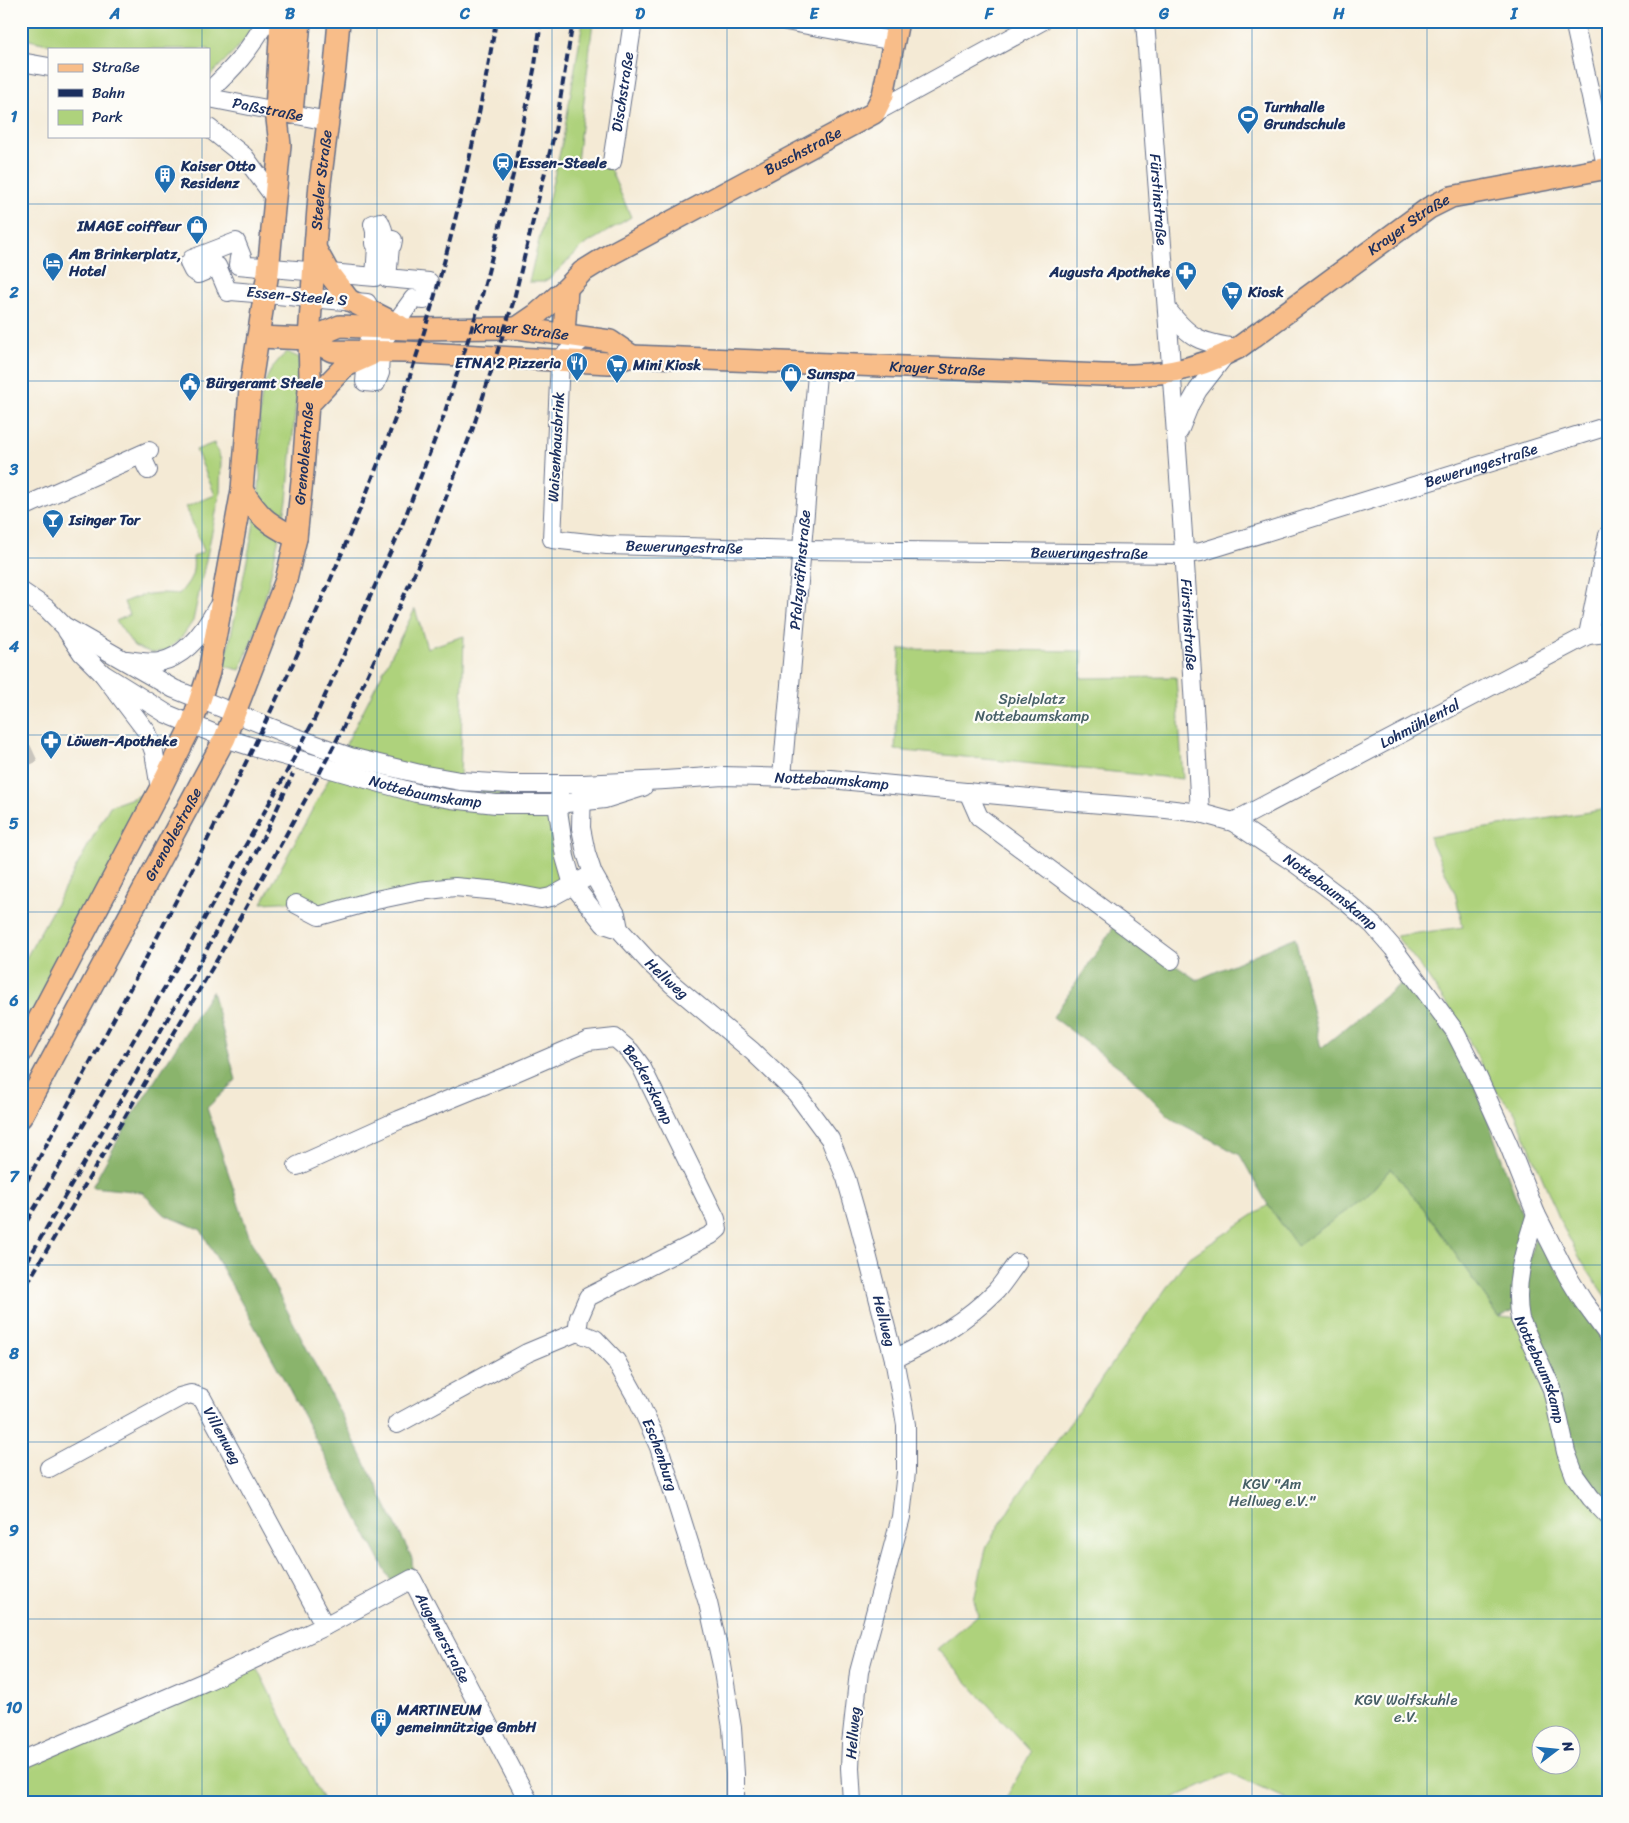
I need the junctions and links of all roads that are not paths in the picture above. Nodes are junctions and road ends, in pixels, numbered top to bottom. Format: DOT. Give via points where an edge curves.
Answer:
graph roads {
  1 [pos="266,21"];
  2 [pos="281,21"];
  3 [pos="300,21"];
  4 [pos="339,21"];
  5 [pos="633,21"];
  6 [pos="786,21"];
  7 [pos="1042,21"];
  8 [pos="1145,21"];
  9 [pos="1574,21"];
  10 [pos="896,31"];
  11 [pos="21,62"];
  12 [pos="48,67"];
  13 [pos="210,90"];
  14 [pos="210,98"];
  15 [pos="284,112"];
  16 [pos="874,112"];
  17 [pos="328,121"];
  18 [pos="210,129"];
  19 [pos="612,162"];
  20 [pos="1607,170"];
  21 [pos="275,198"];
  22 [pos="315,247"];
  23 [pos="387,278"];
  24 [pos="567,288"];
  25 [pos="1167,309"];
  26 [pos="517,328"];
  27 [pos="406,329"];
  28 [pos="564,334"];
  29 [pos="258,337"];
  30 [pos="585,337"];
  31 [pos="309,339"];
  32 [pos="381,351"];
  33 [pos="1232,351"];
  34 [pos="632,356"];
  35 [pos="529,358"];
  36 [pos="560,360"];
  37 [pos="818,363"];
  38 [pos="1172,372"];
  39 [pos="308,405"];
  40 [pos="1608,426"];
  41 [pos="1177,436"];
  42 [pos="146,459"];
  43 [pos="242,490"];
  44 [pos="21,508"];
  45 [pos="1608,535"];
  46 [pos="296,538"];
  47 [pos="552,539"];
  48 [pos="802,550"];
  49 [pos="1184,554"];
  50 [pos="21,591"];
  51 [pos="223,599"];
  52 [pos="64,626"];
  53 [pos="1608,633"];
  54 [pos="1588,634"];
  55 [pos="121,660"];
  56 [pos="103,674"];
  57 [pos="200,699"];
  58 [pos="235,714"];
  59 [pos="192,724"];
  60 [pos="225,738"];
  61 [pos="782,777"];
  62 [pos="563,784"];
  63 [pos="160,789"];
  64 [pos="968,792"];
  65 [pos="581,793"];
  66 [pos="557,804"];
  67 [pos="1200,813"];
  68 [pos="1233,822"];
  69 [pos="593,874"];
  70 [pos="573,885"];
  71 [pos="296,904"];
  72 [pos="619,929"];
  73 [pos="1171,960"];
  74 [pos="21,1053"];
  75 [pos="21,1117"];
  76 [pos="297,1166"];
  77 [pos="1536,1214"];
  78 [pos="1017,1263"];
  79 [pos="578,1332"];
  80 [pos="1608,1335"];
  81 [pos="894,1359"];
  82 [pos="397,1424"];
  83 [pos="48,1468"];
  84 [pos="1608,1516"];
  85 [pos="325,1626"];
  86 [pos="21,1761"];
  87 [pos="529,1802"];
  88 [pos="735,1802"];
  89 [pos="852,1802"];
  1 -- 13 [label="street" via="248,51"];
  2 -- 15 [label="main road"];
  3 -- 15 [label="main road"];
  4 -- 17 [label="main road, Steeler Straße"];
  5 -- 19 [label="street, Dischstraße"];
  6 -- 10 [label="street"];
  7 -- 16 [label="street, Buschstraße"];
  8 -- 25 [label="street, Fürstinstraße"];
  9 -- 20 [label="street"];
  10 -- 16 [label="main road" via="883,95"];
  11 -- 12 [label="street"];
  14 -- 15 [label="street, Paßstraße"];
  15 -- 17 [label="street, Paßstraße"];
  15 -- 21 [label="main road"];
  16 -- 24 [label="main road, Buschstraße" via="612,254 582,272"];
  17 -- 22 [label="main road, Steeler Straße"];
  18 -- 21 [label="street" via="244,156"];
  20 -- 33 [label="main road, Krayer Straße" via="1451,197 1429,208"];
  21 -- 29 [label="main road"];
  22 -- 27 [label="main road, Krayer Straße" via="349,300"];
  22 -- 31 [label="main road, Steeler Straße"];
  23 -- 23 [label="street, Essen-Steele S" via="429,282 424,300 413,299 382,343 376,383 365,382 371,311 367,302 228,292 217,266 198,274 189,262 236,242 242,256 238,258 238,265 374,277 377,246 373,224 380,222 382,238 393,240"];
  24 -- 26 [label="main road, Buschstraße"];
  24 -- 28 [label="main road"];
  25 -- 33 [label="street" via="1179,326 1196,338"];
  25 -- 38 [label="street, Fürstinstraße"];
  26 -- 27 [label="main road, Krayer Straße"];
  26 -- 28 [label="main road, Krayer Straße"];
  27 -- 31 [label="main road, Krayer Straße" via="340,326"];
  28 -- 30 [label="main road, Krayer Straße"];
  28 -- 35 [label="main road"];
  29 -- 31 [label="main road, Krayer Straße"];
  29 -- 43 [label="main road, Grenoblestraße" via="250,389"];
  30 -- 34 [label="main road, Krayer Straße" via="610,341"];
  30 -- 36 [label="street"];
  31 -- 32 [label="main road, Krayer Straße" via="332,351"];
  31 -- 39 [label="main road, Grenoblestraße"];
  32 -- 35 [label="main road, Krayer Straße"];
  32 -- 39 [label="main road, Krayer Straße" via="344,366"];
  33 -- 38 [label="main road, Krayer Straße" via="1191,368"];
  33 -- 41 [label="street, Fürstinstraße" via="1198,390"];
  34 -- 36 [label="main road, Krayer Straße" via="609,362"];
  34 -- 37 [label="main road, Krayer Straße"];
  35 -- 36 [label="main road, Krayer Straße"];
  36 -- 47 [label="street, Waisenhausbrink"];
  37 -- 38 [label="main road, Krayer Straße" via="1103,375"];
  37 -- 48 [label="street, Pfalzgräfinstraße"];
  38 -- 41 [label="street, Fürstinstraße"];
  39 -- 46 [label="main road, Grenoblestraße"];
  40 -- 49 [label="street, Bewerungestraße" via="1210,550"];
  41 -- 49 [label="street, Fürstinstraße"];
  42 -- 44 [label="street"];
  43 -- 46 [label="main road" via="262,518"];
  43 -- 51 [label="main road, Grenoblestraße"];
  45 -- 54 [label="street"];
  46 -- 58 [label="main road, Grenoblestraße" via="286,580"];
  47 -- 48 [label="street, Bewerungestraße" via="606,545"];
  48 -- 49 [label="street, Bewerungestraße"];
  48 -- 61 [label="street, Pfalzgräfinstraße"];
  49 -- 67 [label="street, Fürstinstraße"];
  50 -- 52 [label="street" via="46,608"];
  51 -- 55 [label="street, Grenoblestraße" via="205,629 182,652 158,662"];
  51 -- 57 [label="main road, Grenoblestraße" via="209,672"];
  52 -- 55 [label="street"];
  52 -- 56 [label="street" via="82,653"];
  53 -- 54 [label="street, Lohmühlental"];
  54 -- 68 [label="street, Lohmühlental"];
  55 -- 57 [label="street" via="174,689"];
  56 -- 59 [label="street" via="167,714"];
  56 -- 63 [label="street" via="147,732"];
  57 -- 58 [label="street, Nottebaumskamp"];
  57 -- 59 [label="main road, Grenoblestraße"];
  58 -- 60 [label="main road, Grenoblestraße"];
  58 -- 62 [label="street, Nottebaumskamp" via="350,757 420,774 460,781"];
  59 -- 60 [label="street, Nottebaumskamp"];
  59 -- 63 [label="main road, Grenoblestraße"];
  60 -- 66 [label="street, Nottebaumskamp" via="416,793 496,804"];
  60 -- 75 [label="main road, Grenoblestraße"];
  61 -- 64 [label="street, Nottebaumskamp"];
  61 -- 65 [label="street, Nottebaumskamp" via="723,776 665,780 605,799"];
  62 -- 65 [label="street, Nottebaumskamp"];
  62 -- 66 [label="street, Hellweg"];
  63 -- 74 [label="main road, Grenoblestraße"];
  64 -- 67 [label="street, Nottebaumskamp"];
  64 -- 73 [label="street" via="979,817"];
  65 -- 66 [label="street, Nottebaumskamp"];
  65 -- 69 [label="street, Hellweg" via="581,828"];
  66 -- 70 [label="street, Hellweg"];
  67 -- 68 [label="street, Nottebaumskamp"];
  68 -- 77 [label="street, Nottebaumskamp" via="1344,899 1393,948 1454,1030 1509,1146"];
  69 -- 70 [label="street"];
  69 -- 72 [label="street, Hellweg" via="616,914"];
  70 -- 71 [label="street" via="558,894 541,898 455,888 419,891 319,916"];
  70 -- 72 [label="street, Hellweg" via="604,924"];
  72 -- 81 [label="street, Hellweg" via="672,984 796,1093 830,1139 846,1178"];
  76 -- 79 [label="street, Beckerskamp" via="588,1041 615,1038 641,1066 718,1229 588,1297 579,1318"];
  77 -- 80 [label="street, Nottebaumskamp" via="1567,1275"];
  77 -- 84 [label="street, Nottebaumskamp" via="1517,1281 1520,1319 1552,1389 1566,1452 1575,1476"];
  78 -- 81 [label="street" via="997,1290 966,1319"];
  79 -- 82 [label="street" via="527,1353"];
  79 -- 88 [label="street, Eschenburg" via="595,1339 616,1361 659,1447 708,1603 722,1665 732,1728"];
  81 -- 89 [label="street, Hellweg" via="906,1424 905,1479 901,1517 859,1672 851,1744"];
  83 -- 85 [label="street, Villenweg" via="180,1397 191,1394 202,1398"];
  85 -- 86 [label="street"];
  85 -- 87 [label="street, Augenerstraße" via="412,1579"];
}
